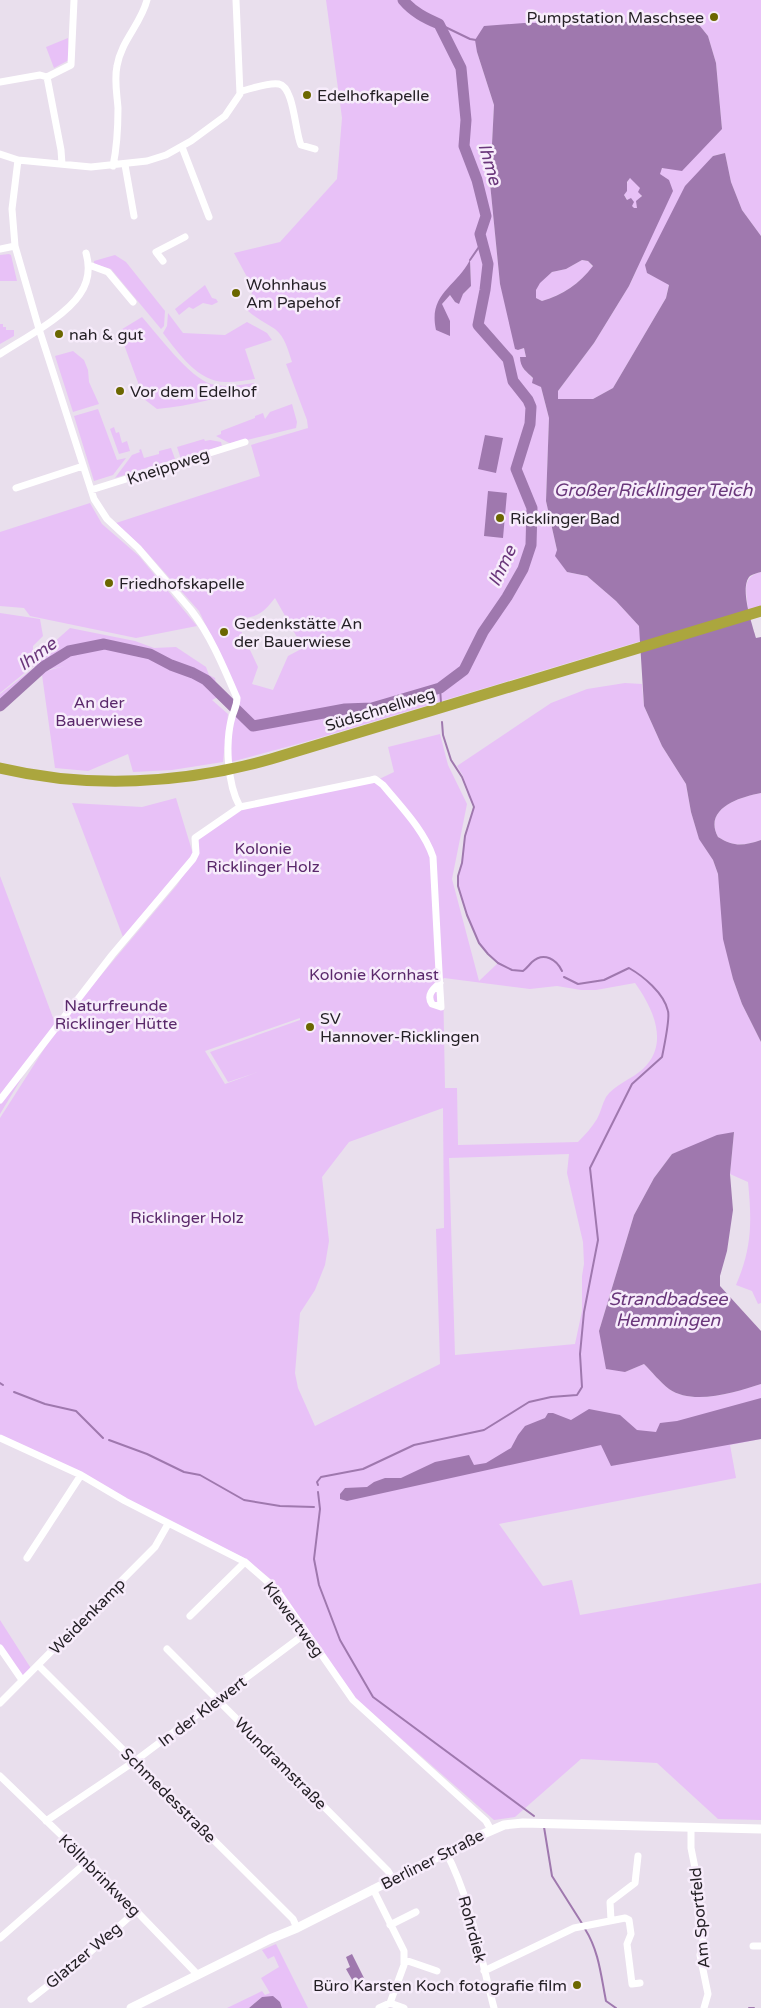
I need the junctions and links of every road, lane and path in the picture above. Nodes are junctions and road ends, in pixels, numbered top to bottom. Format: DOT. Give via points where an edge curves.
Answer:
graph roads {
  1 [pos="74,0"];
  2 [pos="147,0"];
  3 [pos="236,0"];
  4 [pos="47,77"];
  5 [pos="0,82"];
  6 [pos="241,91"];
  7 [pos="182,147"];
  8 [pos="315,149"];
  9 [pos="0,154"];
  10 [pos="18,160"];
  11 [pos="62,164"];
  12 [pos="125,165"];
  13 [pos="113,166"];
  14 [pos="134,216"];
  15 [pos="209,217"];
  16 [pos="185,237"];
  17 [pos="14,246"];
  18 [pos="0,249"];
  19 [pos="86,253"];
  20 [pos="162,261"];
  21 [pos="89,265"];
  22 [pos="133,302"];
  23 [pos="39,329"];
  24 [pos="0,354"];
  25 [pos="245,442"];
  26 [pos="83,466"];
  27 [pos="16,488"];
  28 [pos="91,490"];
  29 [pos="761,611"];
  30 [pos="761,618"];
  31 [pos="609,660"];
  32 [pos="0,768"];
  33 [pos="0,774"];
  34 [pos="219,775"];
  35 [pos="240,806"];
  36 [pos="440,982"];
  37 [pos="0,1100"];
  38 [pos="0,1438"];
  39 [pos="81,1475"];
  40 [pos="168,1524"];
  41 [pos="27,1558"];
  42 [pos="245,1562"];
  43 [pos="190,1616"];
  44 [pos="306,1633"];
  45 [pos="0,1648"];
  46 [pos="167,1649"];
  47 [pos="38,1665"];
  48 [pos="22,1680"];
  49 [pos="218,1699"];
  50 [pos="0,1703"];
  51 [pos="135,1761"];
  52 [pos="0,1776"];
  53 [pos="46,1821"];
  54 [pos="690,1827"];
  55 [pos="761,1828"];
  56 [pos="491,1830"];
  57 [pos="446,1852"];
  58 [pos="638,1856"];
  59 [pos="88,1861"];
  60 [pos="392,1878"];
  61 [pos="373,1889"];
  62 [pos="136,1911"];
  63 [pos="416,1912"];
  64 [pos="611,1920"];
  65 [pos="390,1925"];
  66 [pos="297,1928"];
  67 [pos="0,1938"];
  68 [pos="404,1960"];
  69 [pos="436,1971"];
  70 [pos="484,1971"];
  71 [pos="198,1975"];
  72 [pos="640,1983"];
  73 [pos="31,1999"];
  74 [pos="390,2003"];
  75 [pos="131,2008"];
  76 [pos="379,2008"];
  77 [pos="404,2008"];
  78 [pos="494,2008"];
  79 [pos="704,2008"];
  1 -- 4 [label="street" via="71,65"];
  2 -- 13 [label="street" via="122,48 116,68 118,116"];
  3 -- 6 [label="street"];
  4 -- 5 [label="street" via="40,75"];
  4 -- 11 [label="street"];
  6 -- 7 [label="street" via="225,116"];
  6 -- 8 [label="street" via="272,84 284,86 300,141 305,147"];
  7 -- 12 [label="street" via="157,158"];
  7 -- 15 [label="street"];
  9 -- 10 [label="street"];
  10 -- 11 [label="street"];
  10 -- 17 [label="street" via="12,209"];
  11 -- 13 [label="street"];
  12 -- 13 [label="street"];
  12 -- 14 [label="street"];
  16 -- 20 [label="street" via="156,252"];
  17 -- 18 [label="street"];
  17 -- 23 [label="street"];
  19 -- 21 [label="street"];
  21 -- 22 [label="street" via="108,272"];
  21 -- 23 [label="street" via="87,280 80,294"];
  23 -- 24 [label="street"];
  23 -- 26 [label="street"];
  25 -- 28 [label="street, Kneippweg"];
  26 -- 27 [label="street"];
  26 -- 28 [label="street"];
  28 -- 35 [label="street" via="99,510 138,548 200,620 237,698 228,757 235,799"];
  29 -- 31 [label="highway, Südschnellweg"];
  30 -- 31 [label="highway, Südschnellweg"];
  31 -- 34 [label="highway, Südschnellweg" via="249,769"];
  32 -- 34 [label="highway, Südschnellweg" via="58,778 105,781"];
  33 -- 34 [label="highway, Südschnellweg" via="105,788 152,787"];
  35 -- 36 [label="street" via="371,780 383,785 421,833 433,858"];
  35 -- 37 [label="street" via="195,838 193,859 112,955"];
  38 -- 39 [label="street, Klewertweg"];
  39 -- 40 [label="street, Klewertweg"];
  39 -- 41 [label="street"];
  40 -- 42 [label="street, Klewertweg"];
  40 -- 47 [label="street, Weidenkamp" via="156,1547"];
  42 -- 43 [label="street"];
  42 -- 44 [label="street, Klewertweg" via="276,1589"];
  44 -- 49 [label="street, In der Klewert"];
  44 -- 56 [label="street, Klewertweg" via="353,1700 486,1821"];
  45 -- 48 [label="street"];
  46 -- 49 [label="street, Wundramstraße"];
  47 -- 48 [label="street, Weidenkamp"];
  47 -- 51 [label="street, Schmedesstraße"];
  48 -- 50 [label="street, Weidenkamp"];
  49 -- 51 [label="street, In der Klewert"];
  49 -- 60 [label="street, Wundramstraße"];
  51 -- 53 [label="street, In der Klewert"];
  51 -- 66 [label="street, Schmedesstraße" via="293,1919"];
  52 -- 53 [label="street, Köllnbrinkweg"];
  53 -- 59 [label="street, Köllnbrinkweg"];
  54 -- 55 [label="street, Berliner Straße"];
  54 -- 56 [label="street, Berliner Straße" via="524,1823"];
  54 -- 79 [label="street, Am Sportfeld" via="700,1893 698,1913 703,1941 700,1955 708,1994"];
  56 -- 57 [label="street, Berliner Straße"];
  57 -- 60 [label="street, Berliner Straße"];
  57 -- 70 [label="street, Rohrdiek" via="468,1906"];
  58 -- 64 [label="street" via="635,1883 610,1902"];
  59 -- 62 [label="street, Köllnbrinkweg"];
  59 -- 67 [label="street"];
  60 -- 61 [label="street, Berliner Straße"];
  61 -- 65 [label="street"];
  61 -- 66 [label="street, Berliner Straße"];
  62 -- 71 [label="street, Köllnbrinkweg"];
  62 -- 73 [label="street, Glatzer Weg"];
  63 -- 65 [label="street"];
  64 -- 70 [label="street" via="583,1926"];
  64 -- 72 [label="street" via="629,1920 631,1934 627,1944 632,1984"];
  65 -- 68 [label="street" via="404,1951"];
  66 -- 71 [label="street, Berliner Straße"];
  68 -- 69 [label="street"];
  68 -- 74 [label="street"];
  70 -- 78 [label="street, Rohrdiek"];
  71 -- 75 [label="street, Berliner Straße"];
  74 -- 76 [label="street"];
  74 -- 77 [label="street"];
}
